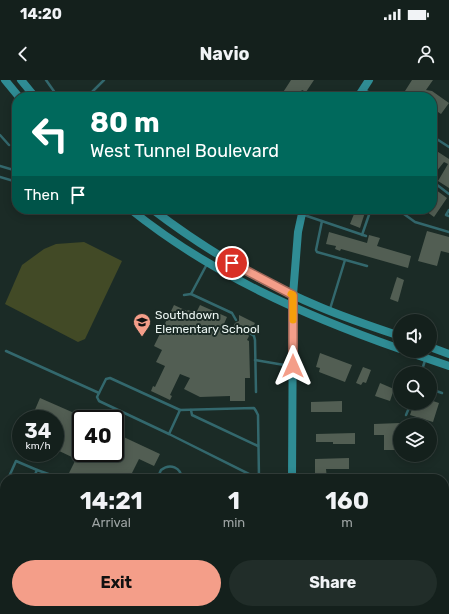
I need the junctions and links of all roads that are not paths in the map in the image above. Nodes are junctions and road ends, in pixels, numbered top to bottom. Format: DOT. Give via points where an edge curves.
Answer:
graph roads {
  1 [pos="5,80"];
  2 [pos="21,80"];
  3 [pos="46,80"];
  4 [pos="104,80"];
  5 [pos="369,80"];
  6 [pos="363,89"];
  7 [pos="14,92"];
  8 [pos="31,92"];
  9 [pos="54,92"];
  10 [pos="92,92"];
  11 [pos="361,92"];
  12 [pos="368,92"];
  13 [pos="0,135"];
  14 [pos="437,139"];
  15 [pos="9,145"];
  16 [pos="449,147"];
  17 [pos="0,166"];
  18 [pos="12,170"];
  19 [pos="0,177"];
  20 [pos="12,181"];
  21 [pos="437,185"];
  22 [pos="449,194"];
  23 [pos="449,210"];
  24 [pos="137,214"];
  25 [pos="159,214"];
  26 [pos="302,214"];
  27 [pos="306,214"];
  28 [pos="369,214"];
  29 [pos="404,214"];
  30 [pos="449,216"];
  31 [pos="322,221"];
  32 [pos="449,232"];
  33 [pos="362,235"];
  34 [pos="366,236"];
  35 [pos="345,260"];
  36 [pos="207,263"];
  37 [pos="367,266"];
  38 [pos="184,294"];
  39 [pos="191,294"];
  40 [pos="293,295"];
  41 [pos="293,308"];
  42 [pos="329,311"];
  43 [pos="236,320"];
  44 [pos="250,333"];
  45 [pos="393,334"];
  46 [pos="393,347"];
  47 [pos="437,350"];
  48 [pos="6,351"];
  49 [pos="449,354"];
  50 [pos="433,358"];
  51 [pos="255,360"];
  52 [pos="293,366"];
  53 [pos="449,366"];
  54 [pos="437,391"];
  55 [pos="256,392"];
  56 [pos="99,393"];
  57 [pos="442,393"];
  58 [pos="180,410"];
  59 [pos="191,410"];
  60 [pos="408,410"];
  61 [pos="406,415"];
  62 [pos="169,434"];
  63 [pos="258,446"];
  64 [pos="37,470"];
  65 [pos="10,474"];
  66 [pos="35,474"];
  67 [pos="48,474"];
  68 [pos="159,474"];
  69 [pos="181,474"];
  70 [pos="249,474"];
  71 [pos="259,474"];
  72 [pos="292,474"];
  1 -- 7 [label="main road"];
  2 -- 8 [label="main road"];
  3 -- 9 [label="lane"];
  4 -- 10 [label="lane"];
  5 -- 6 [label="main road"];
  6 -- 11 [label="main road"];
  6 -- 12 [label="lane"];
  13 -- 15 [label="lane"];
  14 -- 16 [label="lane"];
  17 -- 18 [label="lane"];
  19 -- 20 [label="lane"];
  21 -- 22 [label="lane"];
  23 -- 30 [label="lane" via="446,215"];
  24 -- 36 [label="main road"];
  25 -- 40 [label="main road" via="213,252"];
  26 -- 40 [label="main road"];
  27 -- 31 [label="lane"];
  28 -- 33 [label="lane"];
  29 -- 32 [label="lane" via="415,222"];
  31 -- 33 [label="lane"];
  31 -- 35 [label="lane" via="316,251"];
  33 -- 34 [label="lane"];
  35 -- 37 [label="lane"];
  35 -- 42 [label="lane"];
  36 -- 39 [label="lane"];
  36 -- 41 [label="main road"];
  38 -- 39 [label="lane"];
  39 -- 43 [label="lane" via="232,313"];
  40 -- 41 [label="main road"];
  40 -- 42 [label="main road"];
  41 -- 46 [label="main road"];
  41 -- 52 [label="main road"];
  42 -- 45 [label="main road"];
  44 -- 51 [label="lane" via="254,338"];
  47 -- 49 [label="main road"];
  48 -- 56 [label="lane"];
  50 -- 53 [label="main road"];
  51 -- 52 [label="lane"];
  51 -- 55 [label="lane"];
  52 -- 72 [label="main road"];
  54 -- 57 [label="lane"];
  56 -- 58 [label="lane" via="106,379 110,378"];
  56 -- 62 [label="lane" via="99,401"];
  58 -- 59 [label="lane"];
  58 -- 62 [label="lane"];
  59 -- 63 [label="lane" via="192,415"];
  59 -- 63 [label="lane" via="254,408 258,415"];
  60 -- 61 [label="lane"];
  62 -- 70 [label="lane"];
  63 -- 71 [label="lane"];
  64 -- 65 [label="lane" via="16,461"];
  64 -- 66 [label="lane"];
  64 -- 67 [label="lane"];
  68 -- 69 [label="lane" via="168,466 175,467"];
}
